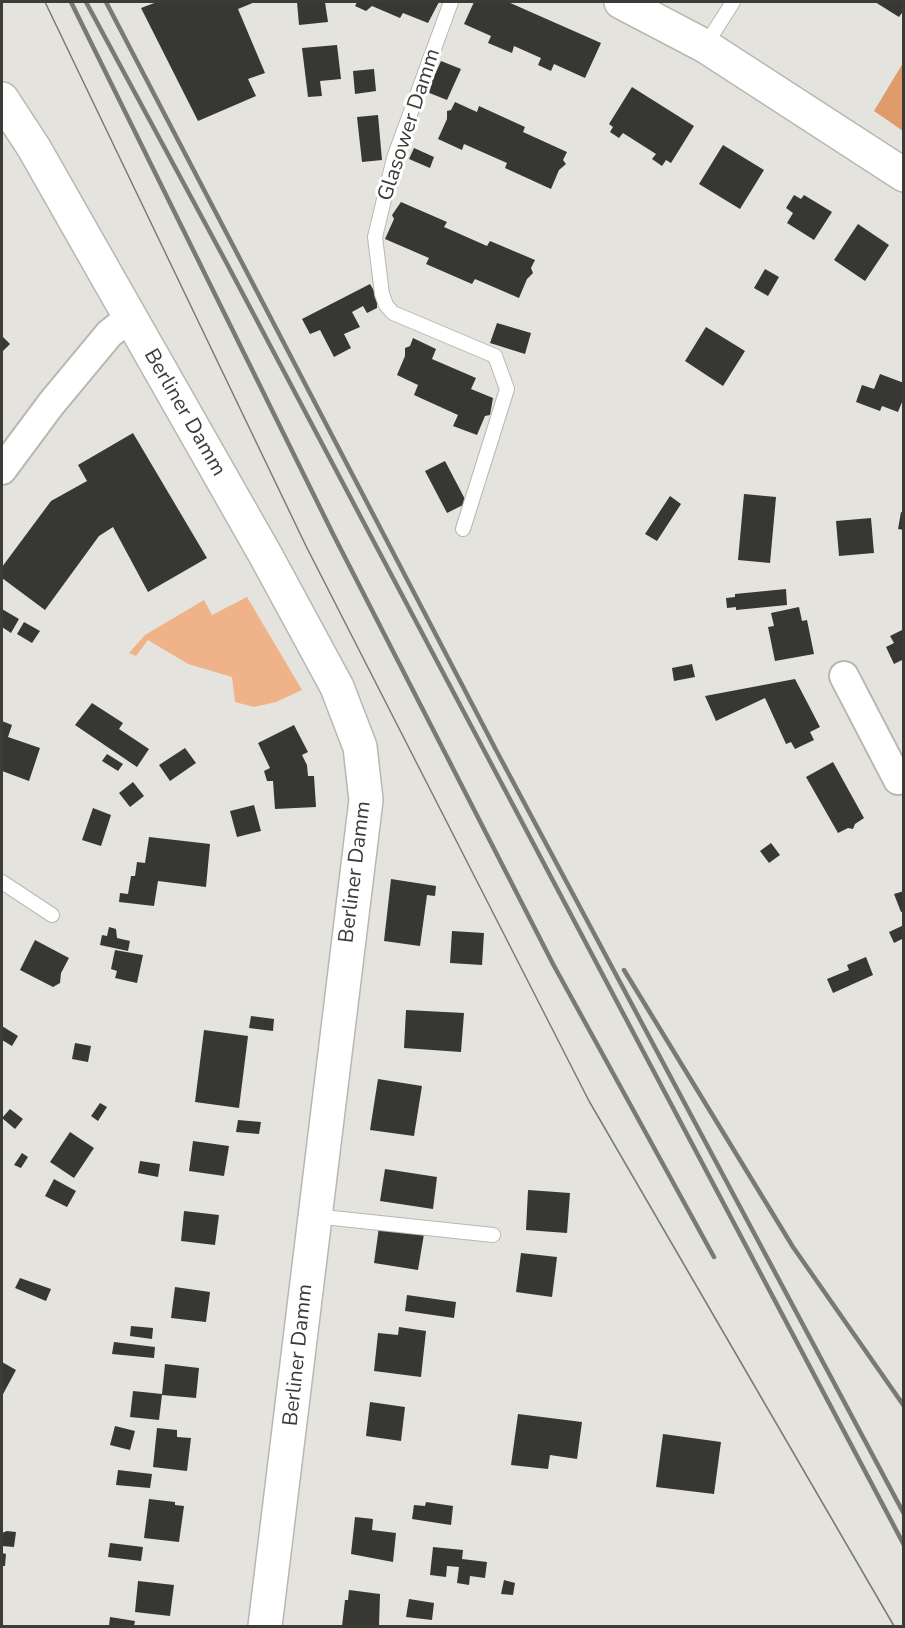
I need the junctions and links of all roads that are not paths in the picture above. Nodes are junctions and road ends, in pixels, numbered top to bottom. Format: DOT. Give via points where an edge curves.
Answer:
graph roads {
  1 [pos="452,2"];
  2 [pos="621,2"];
  3 [pos="733,2"];
  4 [pos="705,46"];
  5 [pos="2,99"];
  6 [pos="903,175"];
  7 [pos="129,318"];
  8 [pos="2,470"];
  9 [pos="463,528"];
  10 [pos="844,676"];
  11 [pos="902,782"];
  12 [pos="2,882"];
  13 [pos="52,915"];
  14 [pos="314,1216"];
  15 [pos="493,1235"];
  16 [pos="265,1626"];
  1 -- 9 [label="lane, Glasower Damm" via="394,158 375,237 386,305 393,313 495,356 507,389"];
  2 -- 4 [label="main road"];
  3 -- 4 [label="lane"];
  4 -- 6 [label="main road"];
  5 -- 7 [label="main road, Berliner Damm" via="34,148"];
  7 -- 8 [label="street" via="109,334"];
  7 -- 14 [label="main road, Berliner Damm" via="326,667 360,747 366,800"];
  10 -- 11 [label="street"];
  12 -- 13 [label="lane"];
  14 -- 15 [label="lane"];
  14 -- 16 [label="main road, Berliner Damm"];
}
